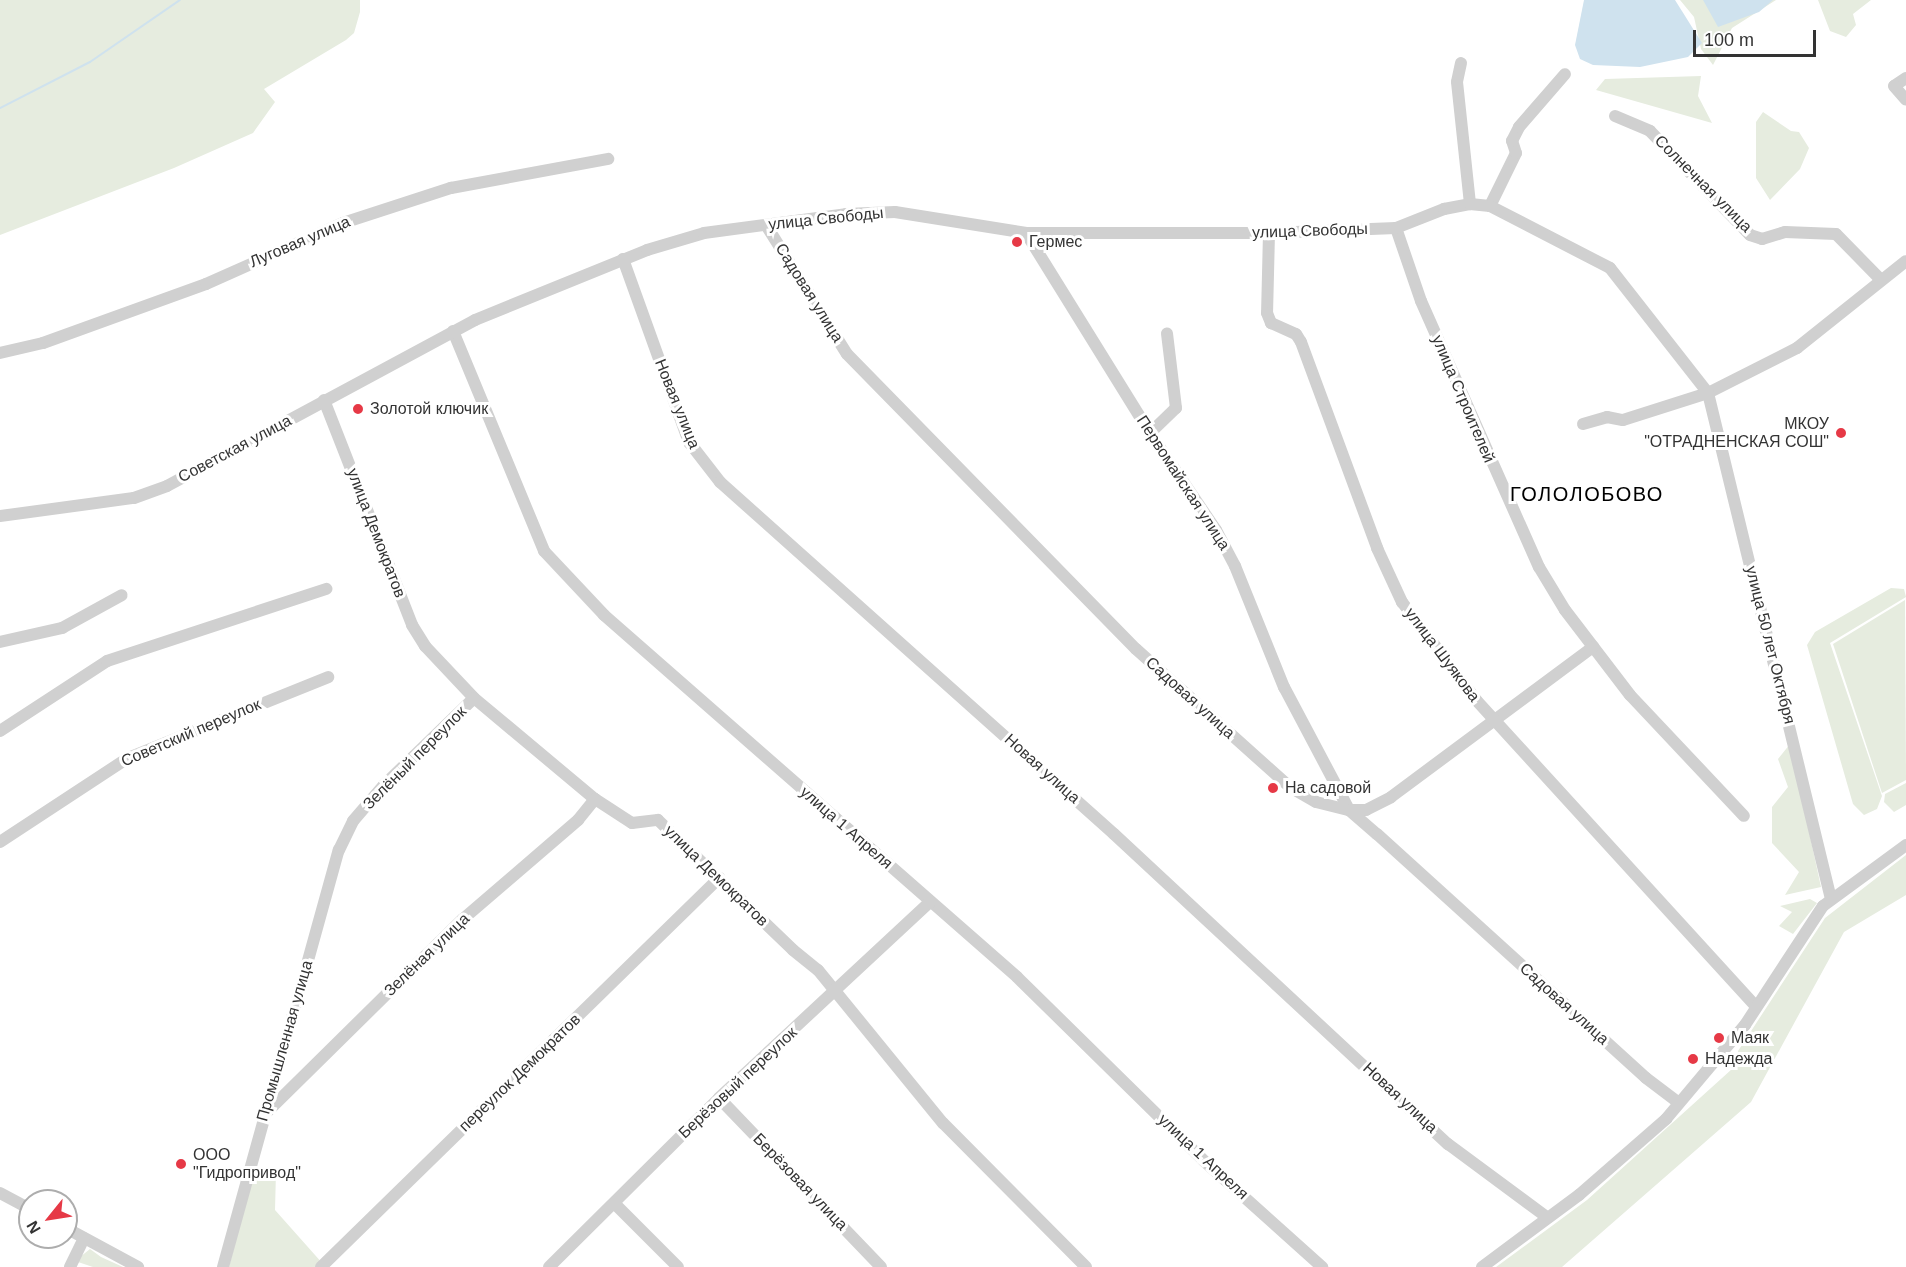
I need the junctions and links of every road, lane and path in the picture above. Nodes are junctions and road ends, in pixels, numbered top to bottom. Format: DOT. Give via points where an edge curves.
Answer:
graph roads {
  1 [pos="1461,63"];
  2 [pos="1565,74"];
  3 [pos="1906,78"];
  4 [pos="1906,100"];
  5 [pos="1615,116"];
  6 [pos="608,159"];
  7 [pos="1470,204"];
  8 [pos="1490,206"];
  9 [pos="766,225"];
  10 [pos="1396,228"];
  11 [pos="1026,233"];
  12 [pos="1269,233"];
  13 [pos="623,259"];
  14 [pos="1906,261"];
  15 [pos="1881,280"];
  16 [pos="453,331"];
  17 [pos="1167,334"];
  18 [pos="0,353"];
  19 [pos="1708,393"];
  20 [pos="324,400"];
  21 [pos="1583,424"];
  22 [pos="1150,433"];
  23 [pos="0,516"];
  24 [pos="326,589"];
  25 [pos="122,595"];
  26 [pos="0,642"];
  27 [pos="1593,647"];
  28 [pos="328,676"];
  29 [pos="474,698"];
  30 [pos="1495,721"];
  31 [pos="0,731"];
  32 [pos="595,799"];
  33 [pos="1348,810"];
  34 [pos="1744,816"];
  35 [pos="0,842"];
  36 [pos="1906,845"];
  37 [pos="339,850"];
  38 [pos="719,879"];
  39 [pos="1831,899"];
  40 [pos="930,902"];
  41 [pos="835,992"];
  42 [pos="1756,1007"];
  43 [pos="719,1098"];
  44 [pos="1679,1103"];
  45 [pos="263,1116"];
  46 [pos="0,1193"];
  47 [pos="18,1203"];
  48 [pos="615,1204"];
  49 [pos="1548,1218"];
  50 [pos="78,1235"];
  51 [pos="84,1238"];
  52 [pos="70,1267"];
  53 [pos="138,1267"];
  54 [pos="223,1267"];
  55 [pos="321,1267"];
  56 [pos="549,1267"];
  57 [pos="678,1267"];
  58 [pos="881,1267"];
  59 [pos="1086,1267"];
  60 [pos="1322,1267"];
  61 [pos="1482,1267"];
  1 -- 7 [label="street" via="1457,82"];
  2 -- 8 [label="street" via="1519,127 1512,141 1516,153"];
  3 -- 4 [label="street" via="1894,86"];
  5 -- 15 [label="street, Солнечная улица" via="1650,131 1750,235 1762,239 1785,232 1836,234"];
  6 -- 18 [label="street, Луговая улица" via="451,188 343,223 206,284 44,343"];
  7 -- 8 [label="street, улица 50 лет Октября"];
  7 -- 10 [label="street, улица 50 лет Октября"];
  8 -- 19 [label="street, улица 50 лет Октября" via="1610,268"];
  9 -- 11 [label="street, улица Свободы" via="895,212"];
  9 -- 13 [label="street, улица Свободы" via="704,233"];
  9 -- 33 [label="street, Садовая улица" via="848,354 1136,649 1290,787 1316,802"];
  10 -- 12 [label="street, улица Свободы"];
  10 -- 27 [label="street, улица Строителей" via="1421,301 1539,567"];
  11 -- 12 [label="street, улица Свободы"];
  11 -- 22 [label="street, Первомайская улица"];
  12 -- 30 [label="street, улица Шуякова" via="1267,313 1271,322 1296,334 1301,342 1377,548 1402,602 1455,675"];
  13 -- 16 [label="street, улица Свободы"];
  13 -- 49 [label="street, Новая улица" via="689,442 720,482 1114,834 1448,1144"];
  14 -- 15 [label="street"];
  15 -- 19 [label="street" via="1797,348"];
  16 -- 20 [label="street, Советская улица"];
  16 -- 40 [label="street, улица 1 Апреля" via="544,550 604,615"];
  17 -- 22 [label="street" via="1176,408"];
  19 -- 21 [label="street" via="1623,420 1607,417"];
  19 -- 39 [label="street, улица 50 лет Октября"];
  20 -- 23 [label="street, Советская улица" via="167,486 134,498"];
  20 -- 29 [label="street, улица Демократов" via="412,626 425,646"];
  22 -- 33 [label="street, Первомайская улица" via="1236,566 1284,687"];
  24 -- 31 [label="street" via="107,661"];
  25 -- 26 [label="street" via="63,628"];
  27 -- 30 [label="street"];
  27 -- 34 [label="street, улица Строителей" via="1630,695"];
  28 -- 35 [label="street, Советский переулок" via="128,758"];
  29 -- 32 [label="street, улица Демократов"];
  29 -- 37 [label="street, Зелёный переулок" via="384,785 353,821"];
  30 -- 33 [label="street" via="1391,797 1366,810"];
  30 -- 42 [label="street, улица Шуякова"];
  32 -- 38 [label="street, улица Демократов" via="632,823 658,820"];
  32 -- 45 [label="street, Зелёная улица" via="578,820 463,919"];
  33 -- 44 [label="street, Садовая улица" via="1646,1078"];
  36 -- 39 [label="street"];
  37 -- 45 [label="street, Промышленная улица"];
  38 -- 41 [label="street, улица Демократов" via="818,970"];
  38 -- 55 [label="street, переулок Демократов"];
  39 -- 42 [label="street" via="1805,930"];
  40 -- 41 [label="street, Берёзовый переулок"];
  40 -- 60 [label="street, улица 1 Апреля" via="1017,978 1204,1161"];
  41 -- 43 [label="street, Берёзовый переулок"];
  41 -- 59 [label="street, улица Демократов" via="943,1123"];
  42 -- 44 [label="street"];
  43 -- 48 [label="street, Берёзовый переулок"];
  43 -- 58 [label="street, Берёзовая улица"];
  44 -- 49 [label="street" via="1622,1158"];
  45 -- 54 [label="street, Промышленная улица"];
  46 -- 47 [label="street"];
  48 -- 56 [label="street, Берёзовый переулок"];
  48 -- 57 [label="street"];
  49 -- 61 [label="street"];
  50 -- 51 [label="street"];
  51 -- 52 [label="street"];
  51 -- 53 [label="street"];
}
